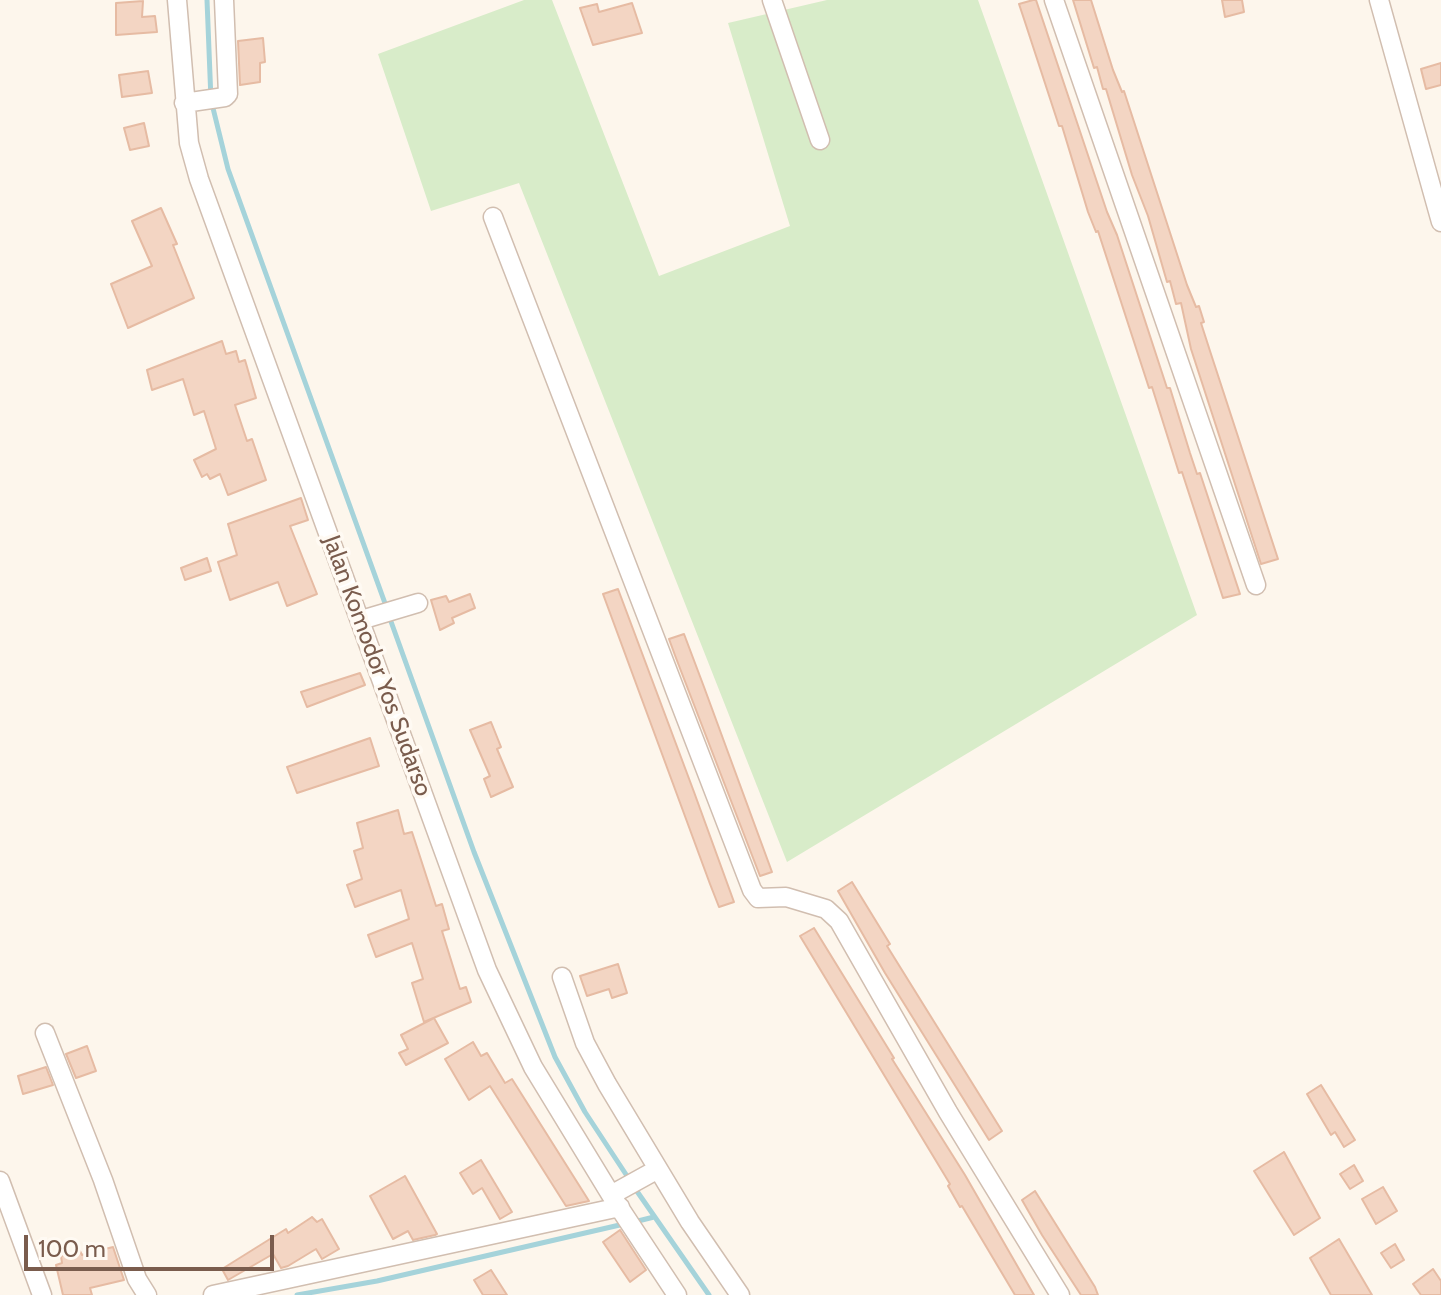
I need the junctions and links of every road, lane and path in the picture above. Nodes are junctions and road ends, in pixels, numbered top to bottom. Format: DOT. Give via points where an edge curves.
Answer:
graph roads {
  1 [pos="177,0"];
  2 [pos="224,0"];
  3 [pos="772,0"];
  4 [pos="1054,0"];
  5 [pos="1379,0"];
  6 [pos="192,102"];
  7 [pos="820,140"];
  8 [pos="493,217"];
  9 [pos="1441,222"];
  10 [pos="1256,585"];
  11 [pos="418,603"];
  12 [pos="369,618"];
  13 [pos="562,977"];
  14 [pos="45,1033"];
  15 [pos="654,1172"];
  16 [pos="0,1181"];
  17 [pos="620,1202"];
  18 [pos="296,1287"];
  19 [pos="42,1295"];
  20 [pos="147,1295"];
  21 [pos="213,1295"];
  22 [pos="677,1295"];
  23 [pos="740,1295"];
  24 [pos="1060,1295"];
  1 -- 6 [label="street, Jalan Komodor Yos Sudarso"];
  2 -- 6 [label="street" via="228,94"];
  3 -- 7 [label="street"];
  4 -- 10 [label="street"];
  5 -- 9 [label="street"];
  6 -- 12 [label="street, Jalan Komodor Yos Sudarso" via="189,143 199,179"];
  8 -- 24 [label="street" via="752,890 758,898 786,897 826,909 839,921"];
  11 -- 12 [label="street"];
  12 -- 17 [label="street, Jalan Komodor Yos Sudarso" via="487,970 533,1067"];
  13 -- 15 [label="street" via="585,1043"];
  14 -- 20 [label="street"];
  15 -- 17 [label="street"];
  15 -- 23 [label="street"];
  16 -- 19 [label="street"];
  17 -- 18 [label="street"];
  17 -- 22 [label="street, Jalan Komodor Yos Sudarso"];
  18 -- 21 [label="street"];
}
